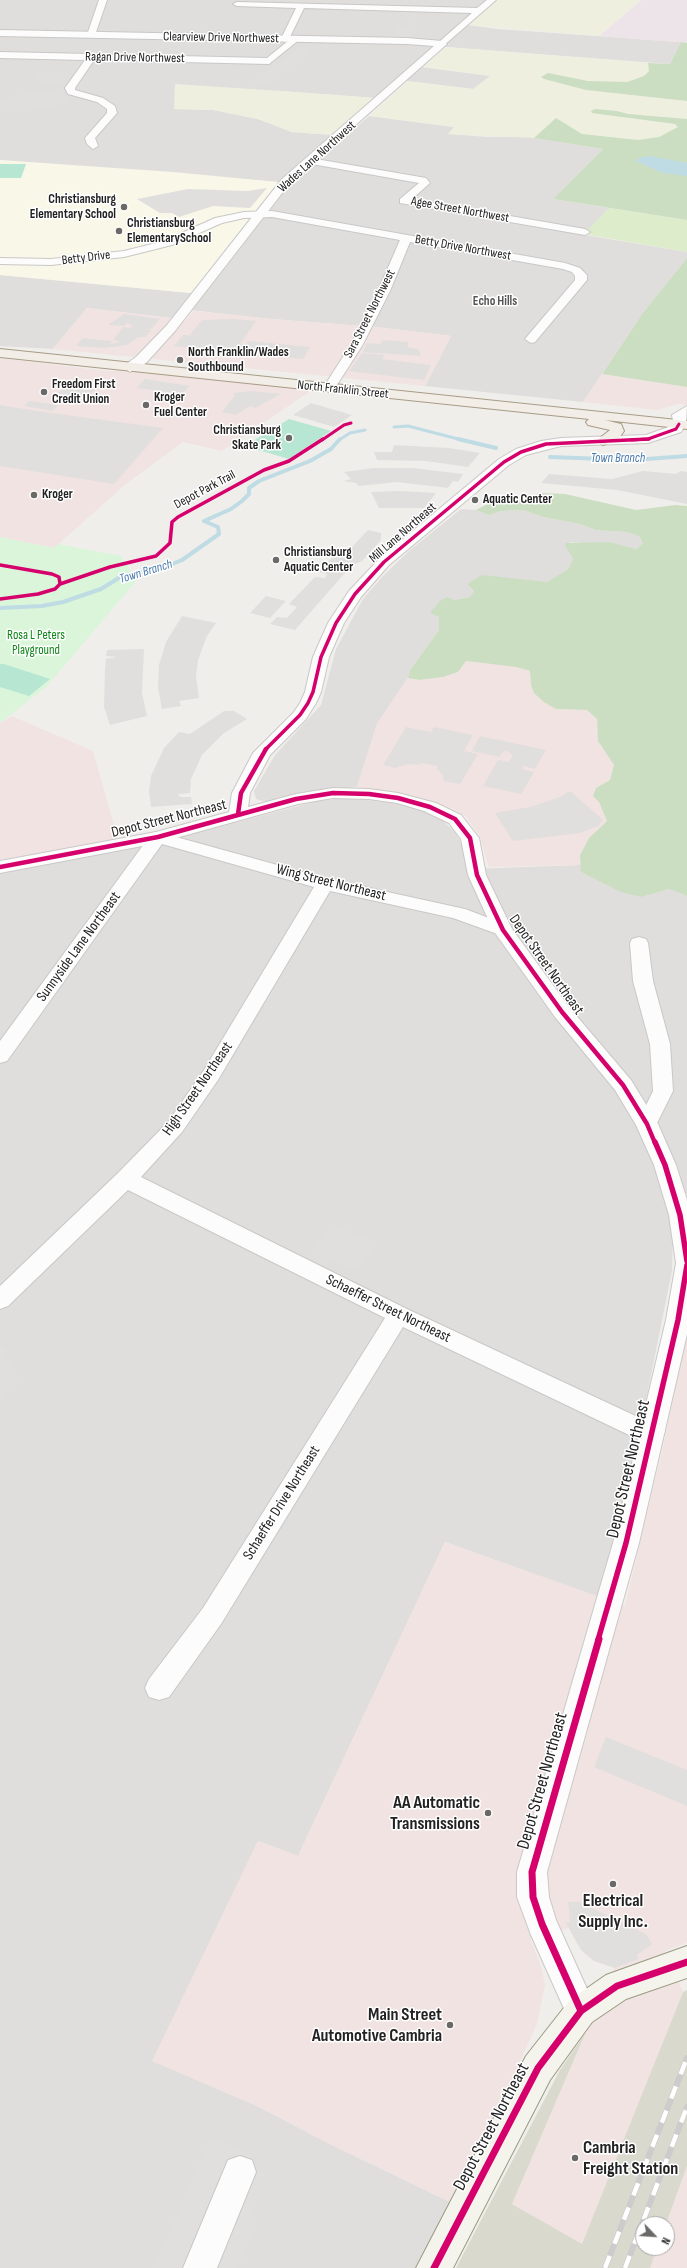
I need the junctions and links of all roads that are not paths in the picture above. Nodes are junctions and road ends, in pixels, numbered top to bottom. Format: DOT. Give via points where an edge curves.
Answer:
graph roads {
  1 [pos="103,0"];
  2 [pos="492,0"];
  3 [pos="237,4"];
  4 [pos="301,6"];
  5 [pos="480,11"];
  6 [pos="0,33"];
  7 [pos="91,35"];
  8 [pos="285,39"];
  9 [pos="296,39"];
  10 [pos="442,44"];
  11 [pos="0,55"];
  12 [pos="91,57"];
  13 [pos="93,146"];
  14 [pos="310,161"];
  15 [pos="261,215"];
  16 [pos="585,232"];
  17 [pos="406,238"];
  18 [pos="0,261"];
  19 [pos="531,338"];
  20 [pos="0,351"];
  21 [pos="141,360"];
  22 [pos="130,368"];
  23 [pos="332,384"];
  24 [pos="489,405"];
  25 [pos="684,418"];
  26 [pos="603,441"];
  27 [pos="238,814"];
  28 [pos="158,837"];
  29 [pos="0,867"];
  30 [pos="325,884"];
  31 [pos="503,930"];
  32 [pos="639,943"];
  33 [pos="0,1056"];
  34 [pos="647,1124"];
  35 [pos="126,1179"];
  36 [pos="687,1261"];
  37 [pos="687,1265"];
  38 [pos="0,1300"];
  39 [pos="399,1315"];
  40 [pos="653,1431"];
  41 [pos="159,1688"];
  42 [pos="687,1962"];
  43 [pos="581,2011"];
  44 [pos="240,2172"];
  45 [pos="200,2268"];
  46 [pos="434,2268"];
  1 -- 7 [label="street"];
  2 -- 5 [label="street, Wades Lane Northwest"];
  3 -- 4 [label="street"];
  4 -- 5 [label="street"];
  4 -- 8 [label="street"];
  5 -- 10 [label="street, Wades Lane Northwest"];
  6 -- 7 [label="street, Clearview Drive Northwest"];
  7 -- 8 [label="street, Clearview Drive Northwest"];
  8 -- 9 [label="street, Clearview Drive Northwest"];
  9 -- 10 [label="street, Clearview Drive Northwest"];
  9 -- 12 [label="street, Ragan Drive Northwest" via="269,61"];
  10 -- 14 [label="street, Wades Lane Northwest"];
  11 -- 12 [label="street, Ragan Drive Northwest"];
  12 -- 13 [label="street" via="70,88 71,92 100,100 112,108 112,112 90,138"];
  14 -- 15 [label="street, Wades Lane Northwest" via="286,181"];
  14 -- 16 [label="street, Agee Street Northwest" via="422,180 425,183 404,201"];
  15 -- 17 [label="street, Betty Drive Northwest" via="293,217"];
  15 -- 18 [label="street, Betty Drive" via="219,220 168,243 124,254 51,262"];
  15 -- 21 [label="street, Wades Lane Northwest" via="171,328"];
  17 -- 19 [label="street, Betty Drive Northwest" via="576,270 581,275 581,280"];
  17 -- 23 [label="street, Sara Street Northwest" via="360,339"];
  20 -- 21 [label="main road, North Franklin Street"];
  20 -- 22 [label="main road, North Franklin Street"];
  21 -- 22 [label="street, Wades Lane Northwest"];
  21 -- 23 [label="main road, North Franklin Street"];
  22 -- 23 [label="main road, North Franklin Street"];
  23 -- 24 [label="main road, North Franklin Street"];
  23 -- 25 [label="main road, North Franklin Street"];
  24 -- 25 [label="main road, North Franklin Street"];
  24 -- 26 [label="main road" via="616,427 614,435"];
  25 -- 26 [label="street, Mill Lane Northeast" via="676,429 648,439"];
  26 -- 27 [label="street, Mill Lane Northeast" via="546,444 513,456 384,562 354,594 336,623 321,657 308,703 300,715 262,753 241,793"];
  27 -- 28 [label="street, Depot Street Northeast"];
  27 -- 31 [label="street, Depot Street Northeast" via="296,799 333,793 369,794 430,806 454,819 470,838 477,875"];
  28 -- 29 [label="street, Depot Street Northeast"];
  28 -- 30 [label="street, Wing Street Northeast"];
  28 -- 33 [label="street, Sunnyside Lane Northeast"];
  30 -- 31 [label="street, Wing Street Northeast" via="458,913"];
  30 -- 35 [label="street, High Street Northeast" via="211,1075 175,1127"];
  31 -- 34 [label="street, Depot Street Northeast" via="562,1012 623,1085"];
  32 -- 34 [label="street" via="643,981 660,1044 663,1091"];
  34 -- 36 [label="street, Depot Street Northeast" via="665,1165 677,1208"];
  35 -- 38 [label="street, High Street Northeast"];
  35 -- 39 [label="street, Schaeffer Street Northeast"];
  37 -- 40 [label="street, Depot Street Northeast" via="678,1320"];
  39 -- 40 [label="street, Schaeffer Street Northeast" via="638,1428"];
  39 -- 41 [label="street, Schaeffer Drive Northeast" via="212,1616"];
  40 -- 43 [label="street, Depot Street Northeast" via="626,1543 532,1872 534,1897 542,1924"];
  42 -- 43 [label="main road" via="617,1986"];
  43 -- 46 [label="main road, Depot Street Northeast" via="538,2068"];
  44 -- 45 [label="street"];
}
